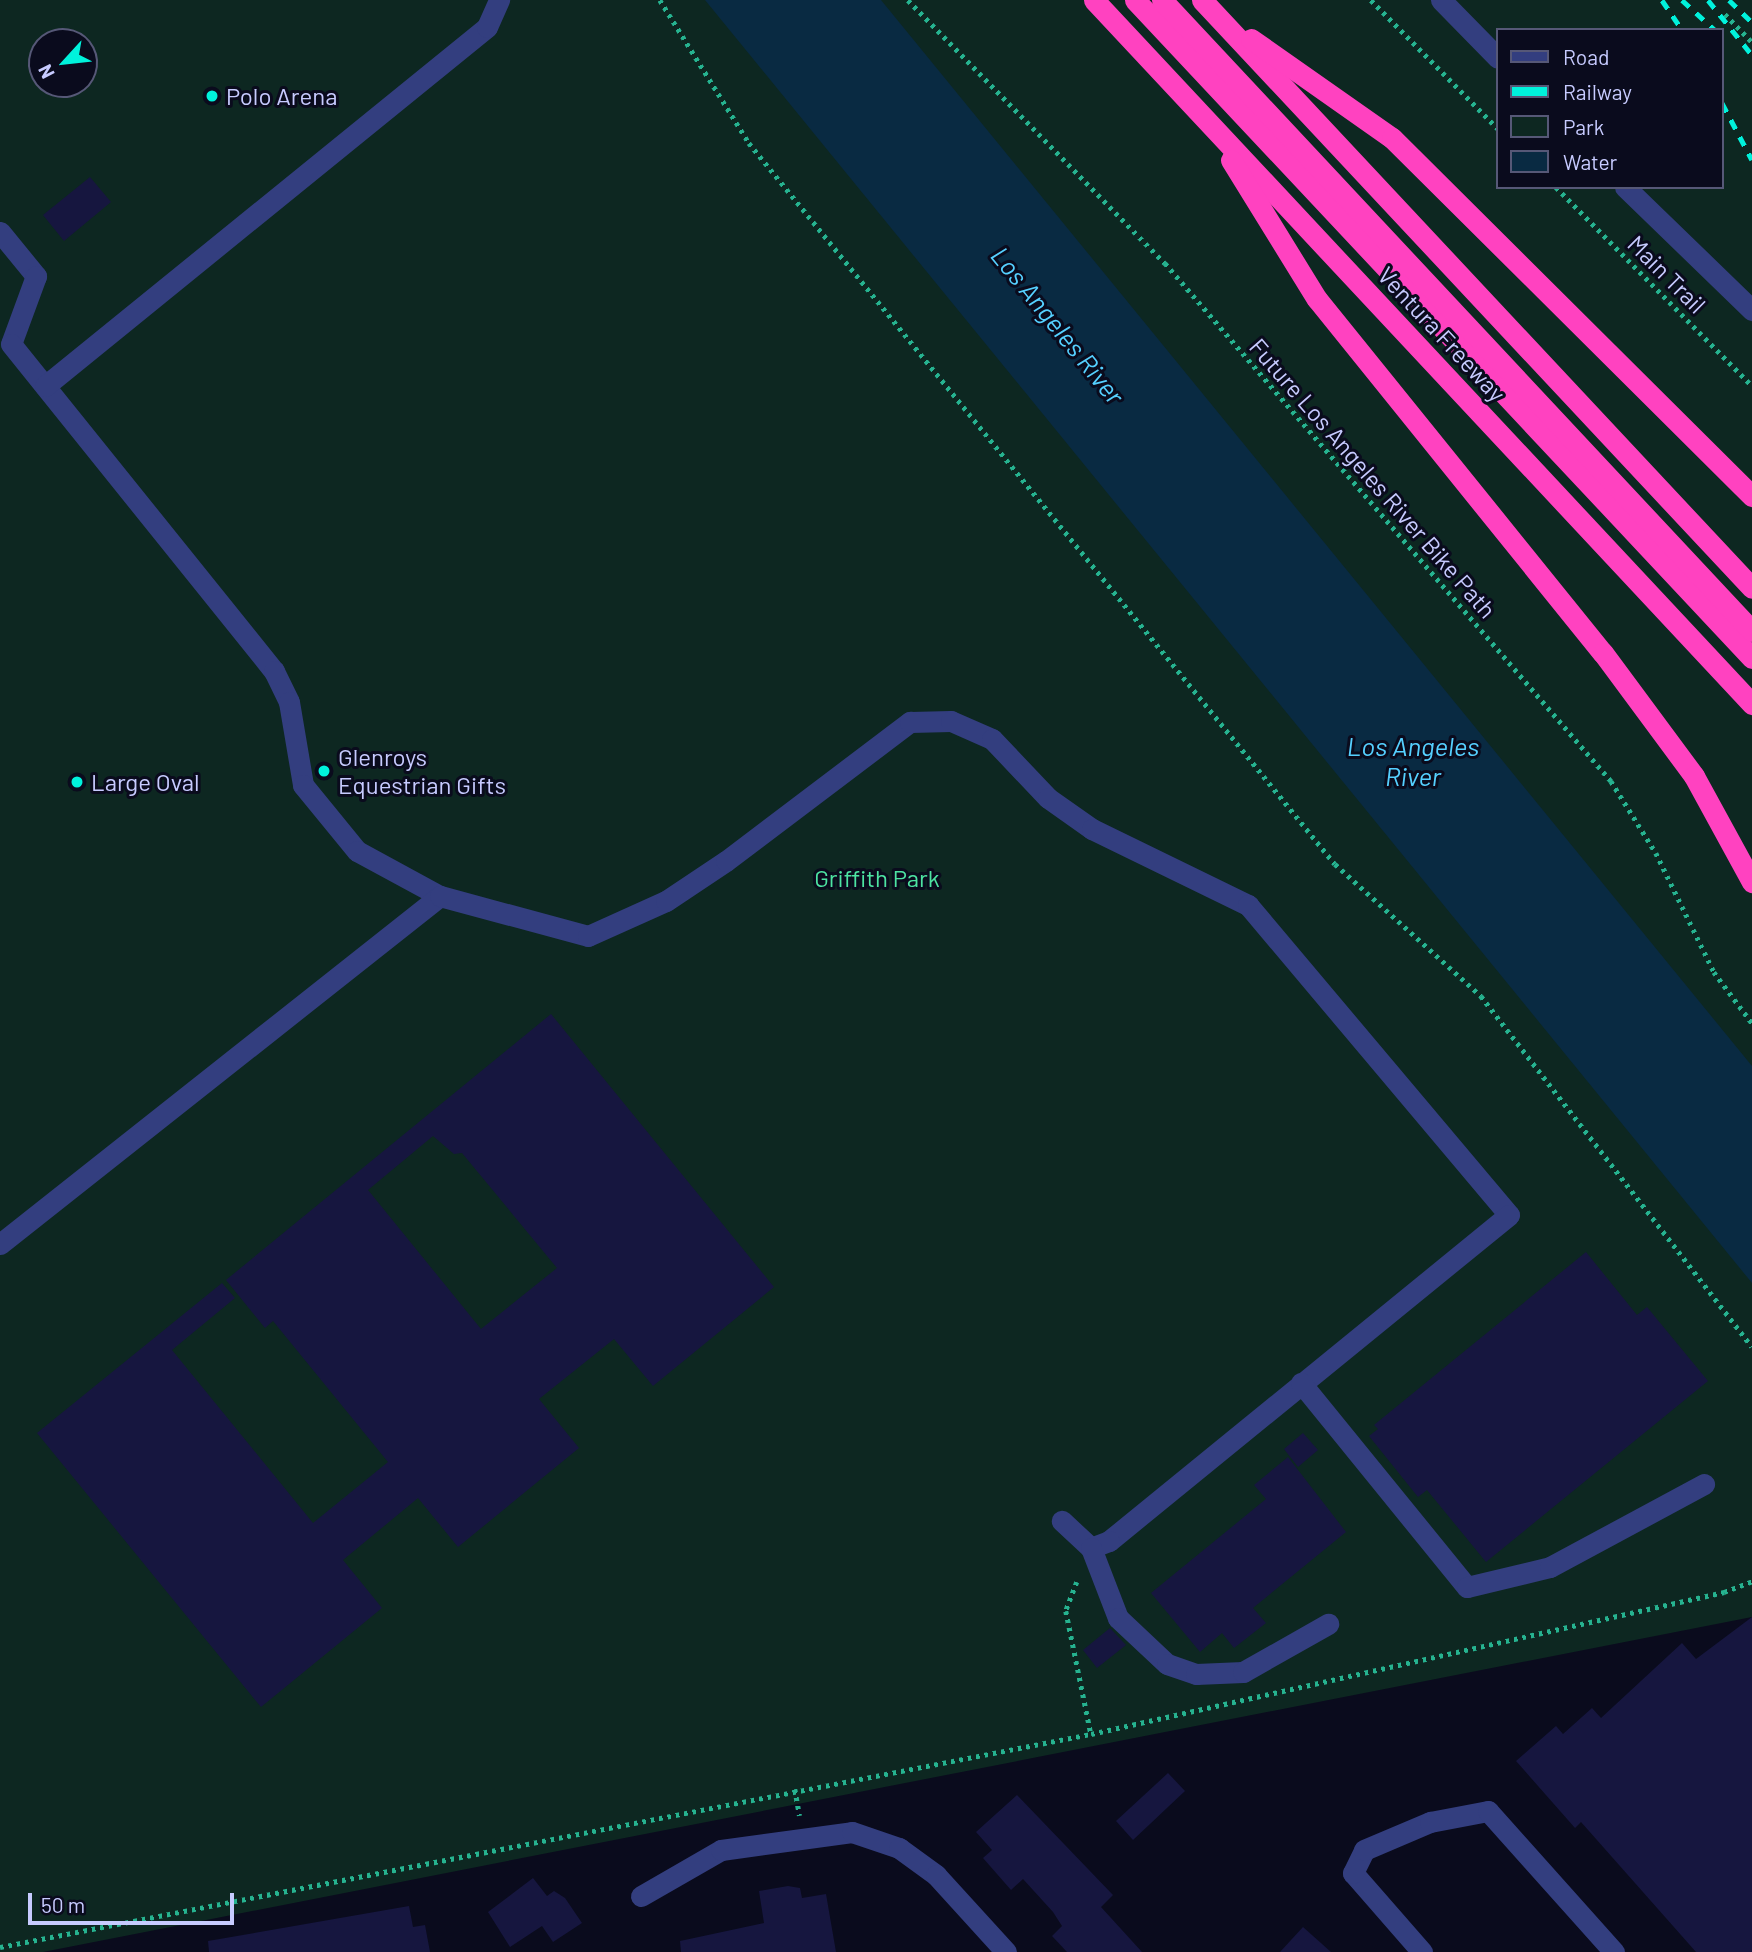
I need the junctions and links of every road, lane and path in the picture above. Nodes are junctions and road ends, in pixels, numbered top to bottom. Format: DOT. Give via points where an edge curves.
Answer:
graph roads {
  1 [pos="499,0"];
  2 [pos="660,0"];
  3 [pos="908,0"];
  4 [pos="1094,0"];
  5 [pos="1135,0"];
  6 [pos="1162,0"];
  7 [pos="1371,0"];
  8 [pos="1441,0"];
  9 [pos="1208,6"];
  10 [pos="1725,14"];
  11 [pos="1752,42"];
  12 [pos="1496,56"];
  13 [pos="1205,120"];
  14 [pos="1496,127"];
  15 [pos="1558,189"];
  16 [pos="1627,189"];
  17 [pos="0,232"];
  18 [pos="1752,310"];
  19 [pos="45,386"];
  20 [pos="1752,386"];
  21 [pos="1752,496"];
  22 [pos="1752,588"];
  23 [pos="1752,631"];
  24 [pos="1752,659"];
  25 [pos="1752,704"];
  26 [pos="1752,882"];
  27 [pos="440,895"];
  28 [pos="1752,1023"];
  29 [pos="0,1244"];
  30 [pos="1752,1347"];
  31 [pos="1301,1383"];
  32 [pos="1703,1484"];
  33 [pos="1062,1521"];
  34 [pos="1091,1548"];
  35 [pos="1752,1581"];
  36 [pos="1328,1624"];
  37 [pos="1091,1734"];
  38 [pos="795,1789"];
  39 [pos="804,1834"];
  40 [pos="641,1896"];
  41 [pos="0,1947"];
  42 [pos="1006,1952"];
  43 [pos="1422,1952"];
  44 [pos="1614,1952"];
  1 -- 19 [label="street" via="487,27"];
  2 -- 30 [label="path" via="749,144 1335,864 1481,996"];
  3 -- 28 [label="path, Future Los Angeles River Bike Path" via="1165,263 1611,781 1656,853 1714,972"];
  4 -- 13 [label="highway, Ventura Freeway"];
  5 -- 24 [label="highway"];
  6 -- 23 [label="highway"];
  7 -- 14 [label="path"];
  8 -- 12 [label="street"];
  9 -- 21 [label="highway" via="1392,138"];
  9 -- 22 [label="highway"];
  10 -- 11 [label="path"];
  13 -- 25 [label="highway, Ventura Freeway"];
  13 -- 26 [label="highway" via="1317,299 1595,642 1694,776"];
  15 -- 20 [label="path, Main Trail"];
  16 -- 18 [label="street"];
  17 -- 19 [label="street" via="36,276 11,344"];
  19 -- 27 [label="street" via="274,671 289,702 303,785 326,819 386,872"];
  27 -- 29 [label="street"];
  27 -- 31 [label="street" via="588,936 666,901 910,722 951,721 992,739 1048,798 1092,829 1248,905 1509,1215"];
  31 -- 32 [label="street" via="1466,1587 1550,1567"];
  31 -- 34 [label="street" via="1109,1541"];
  33 -- 34 [label="street"];
  34 -- 36 [label="street" via="1118,1618 1167,1664 1196,1674 1243,1672"];
  34 -- 37 [label="path" via="1066,1611"];
  35 -- 37 [label="path" via="1724,1592"];
  37 -- 38 [label="path"];
  38 -- 39 [label="path"];
  38 -- 41 [label="path"];
  39 -- 40 [label="street" via="721,1850"];
  39 -- 42 [label="street" via="852,1832 899,1848 936,1875"];
  43 -- 44 [label="street" via="1353,1873 1364,1850 1430,1822 1488,1811"];
}
